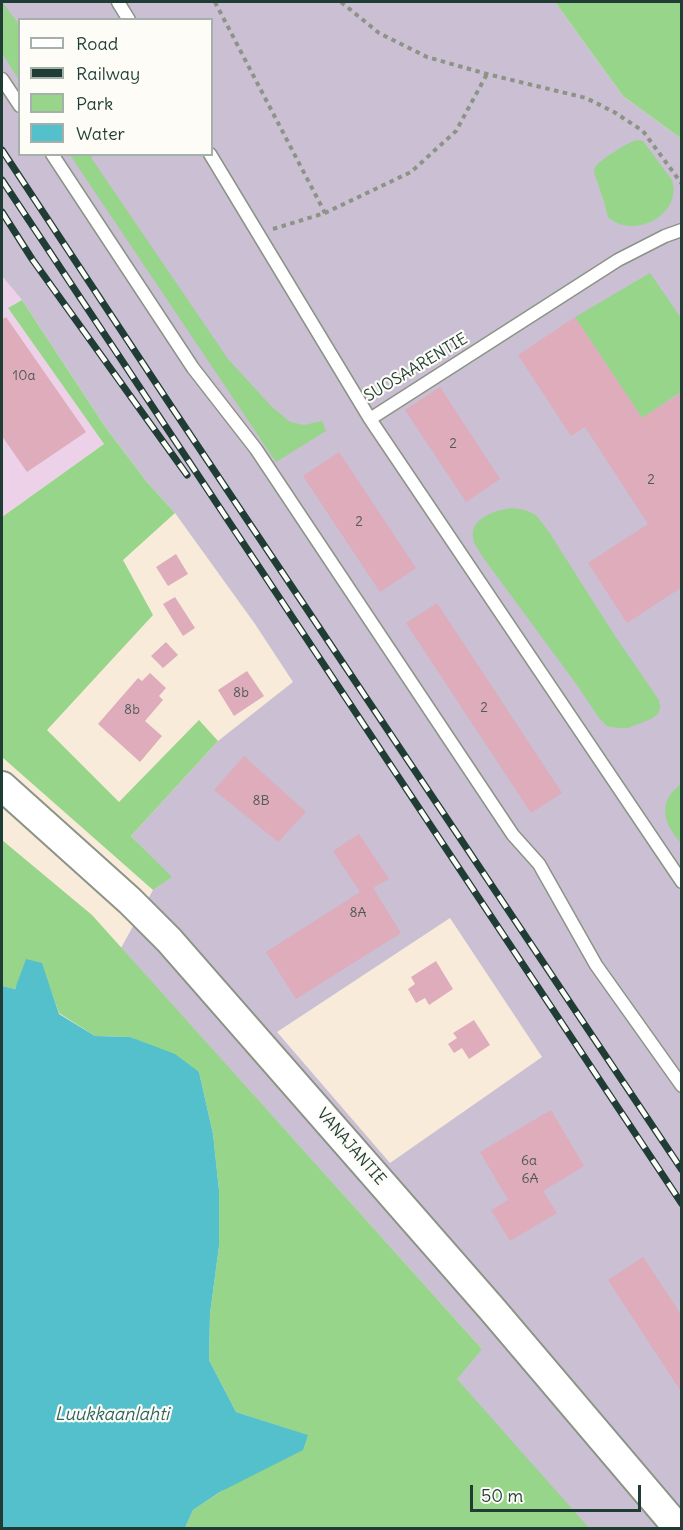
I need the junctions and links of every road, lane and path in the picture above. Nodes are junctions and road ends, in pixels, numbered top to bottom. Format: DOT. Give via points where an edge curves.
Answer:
graph roads {
  1 [pos="118,2"];
  2 [pos="215,2"];
  3 [pos="341,2"];
  4 [pos="128,18"];
  5 [pos="487,74"];
  6 [pos="2,79"];
  7 [pos="18,103"];
  8 [pos="53,156"];
  9 [pos="211,156"];
  10 [pos="681,184"];
  11 [pos="325,213"];
  12 [pos="681,230"];
  13 [pos="258,233"];
  14 [pos="370,419"];
  15 [pos="2,786"];
  16 [pos="681,882"];
  17 [pos="681,1086"];
  18 [pos="678,1528"];
  1 -- 4 [label="lane"];
  2 -- 11 [label="path"];
  3 -- 5 [label="path" via="379,33 427,57"];
  5 -- 10 [label="path" via="585,98 614,112 644,131"];
  5 -- 11 [label="path" via="456,131 411,172"];
  6 -- 7 [label="lane"];
  8 -- 17 [label="lane" via="194,368 256,449 513,835 539,864 596,965"];
  9 -- 13 [label="lane, SUOSAARENTIE"];
  11 -- 13 [label="path"];
  12 -- 14 [label="lane, SUOSAARENTIE" via="618,260"];
  13 -- 14 [label="lane, SUOSAARENTIE"];
  14 -- 16 [label="lane"];
  15 -- 18 [label="street, VANAJANTIE" via="169,940"];
}
